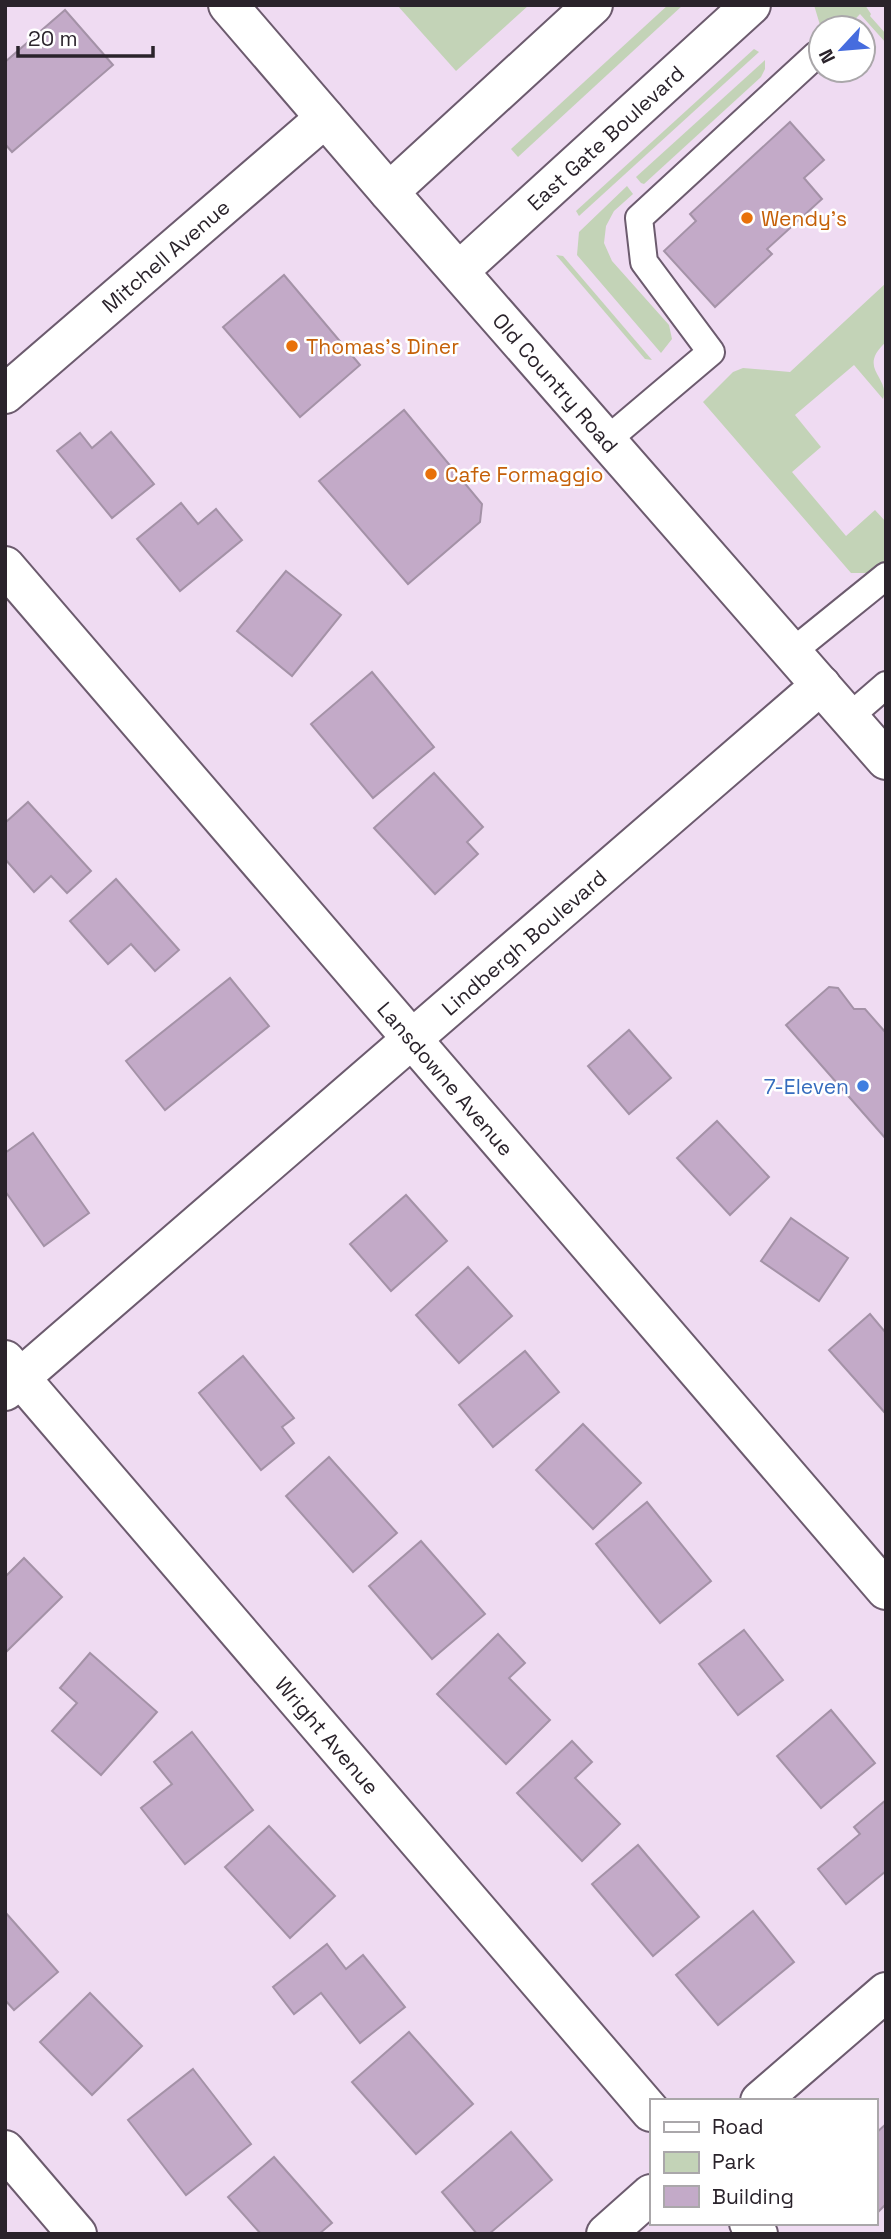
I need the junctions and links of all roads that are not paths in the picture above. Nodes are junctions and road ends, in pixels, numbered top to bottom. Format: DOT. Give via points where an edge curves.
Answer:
graph roads {
  1 [pos="228,5"];
  2 [pos="593,5"];
  3 [pos="751,5"];
  4 [pos="807,63"];
  5 [pos="325,118"];
  6 [pos="388,192"];
  7 [pos="459,271"];
  8 [pos="5,394"];
  9 [pos="607,440"];
  10 [pos="5,566"];
  11 [pos="886,576"];
  12 [pos="792,652"];
  13 [pos="821,685"];
  14 [pos="886,685"];
  15 [pos="849,717"];
  16 [pos="886,760"];
  17 [pos="412,1039"];
  18 [pos="10,1376"];
  19 [pos="886,1590"];
  20 [pos="886,1992"];
  21 [pos="762,2099"];
  22 [pos="650,2111"];
  23 [pos="5,2150"];
  24 [pos="650,2195"];
  25 [pos="77,2234"];
  26 [pos="606,2234"];
  1 -- 5 [label="street, Old Country Road"];
  2 -- 6 [label="street"];
  3 -- 7 [label="street, East Gate Boulevard"];
  4 -- 9 [label="lane" via="639,218 644,262 711,352"];
  5 -- 6 [label="street, Old Country Road"];
  5 -- 8 [label="street, Mitchell Avenue"];
  6 -- 7 [label="street, Old Country Road"];
  7 -- 9 [label="street, Old Country Road"];
  9 -- 12 [label="street, Old Country Road"];
  10 -- 17 [label="street, Lansdowne Avenue"];
  11 -- 12 [label="lane"];
  12 -- 13 [label="street, Old Country Road"];
  13 -- 15 [label="street, Old Country Road"];
  13 -- 17 [label="street, Lindbergh Boulevard"];
  14 -- 15 [label="lane"];
  15 -- 16 [label="street, Old Country Road"];
  17 -- 18 [label="street, Lindbergh Boulevard"];
  17 -- 19 [label="street, Lansdowne Avenue"];
  18 -- 22 [label="street, Wright Avenue"];
  20 -- 21 [label="street"];
  23 -- 25 [label="street"];
  24 -- 26 [label="street"];
}
